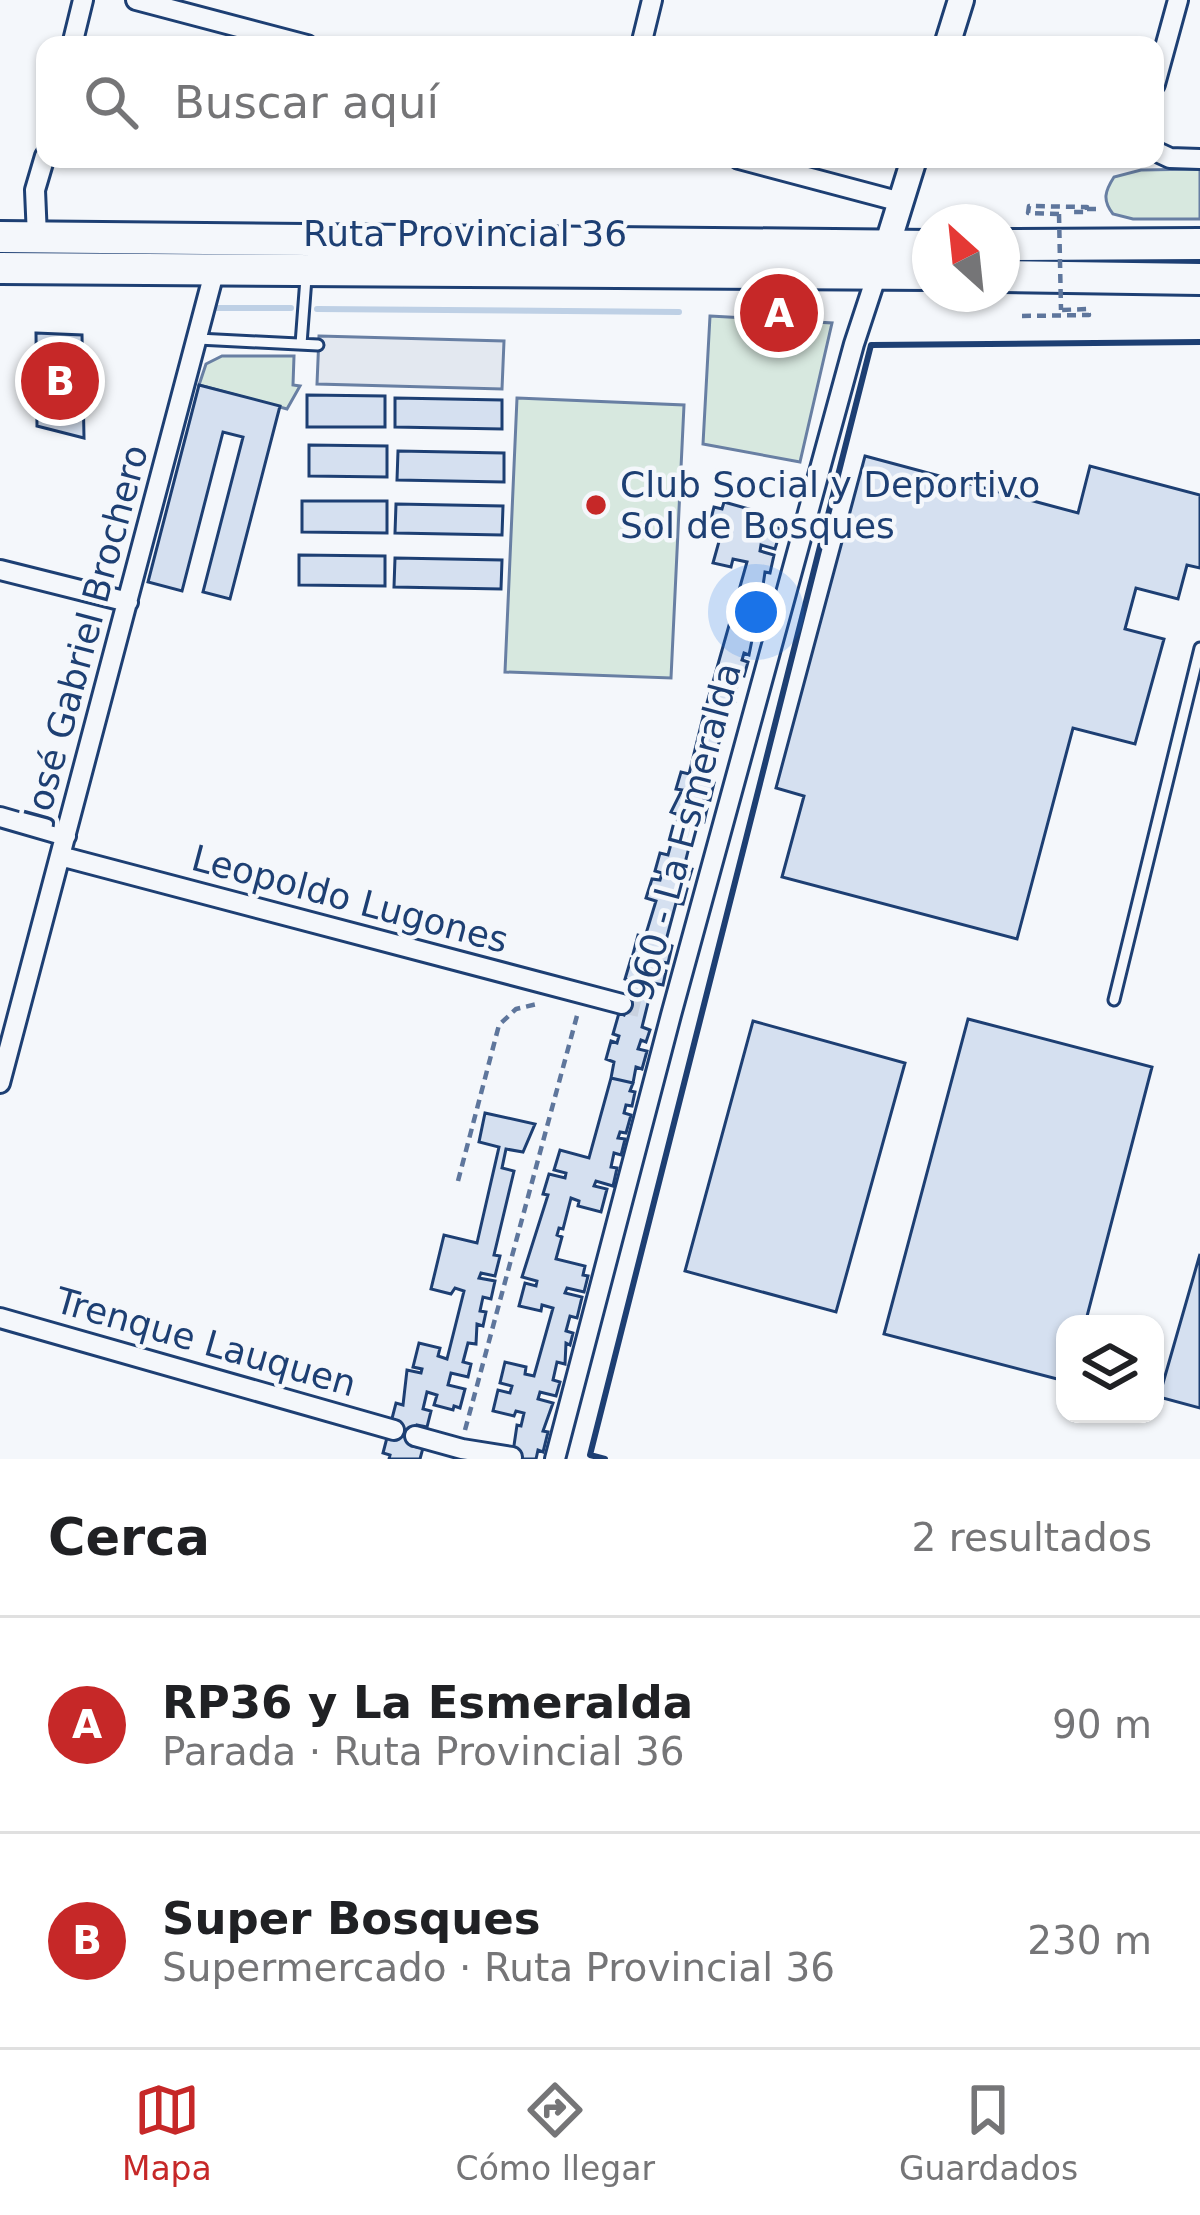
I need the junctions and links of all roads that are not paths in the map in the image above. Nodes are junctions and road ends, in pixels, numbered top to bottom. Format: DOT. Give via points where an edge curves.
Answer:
graph roads {
  1 [pos="83,0"];
  2 [pos="136,0"];
  3 [pos="652,0"];
  4 [pos="961,0"];
  5 [pos="1178,0"];
  6 [pos="74,36"];
  7 [pos="274,36"];
  8 [pos="643,36"];
  9 [pos="950,36"];
  10 [pos="1164,51"];
  11 [pos="1164,155"];
  12 [pos="1200,159"];
  13 [pos="41,168"];
  14 [pos="773,168"];
  15 [pos="911,168"];
  16 [pos="901,202"];
  17 [pos="0,237"];
  18 [pos="37,237"];
  19 [pos="1200,244"];
  20 [pos="1020,245"];
  21 [pos="887,246"];
  22 [pos="912,246"];
  23 [pos="0,268"];
  24 [pos="215,269"];
  25 [pos="307,271"];
  26 [pos="912,274"];
  27 [pos="876,275"];
  28 [pos="1020,276"];
  29 [pos="1200,279"];
  30 [pos="198,339"];
  31 [pos="301,344"];
  32 [pos="318,345"];
  33 [pos="0,570"];
  34 [pos="128,602"];
  35 [pos="1200,648"];
  36 [pos="0,817"];
  37 [pos="63,846"];
  38 [pos="1114,1000"];
  39 [pos="622,1004"];
  40 [pos="648,1010"];
  41 [pos="671,1015"];
  42 [pos="0,1083"];
  43 [pos="0,1318"];
  44 [pos="394,1430"];
  45 [pos="415,1436"];
  46 [pos="512,1457"];
  47 [pos="555,1459"];
  1 -- 6 [label="street"];
  2 -- 7 [label="street"];
  3 -- 8 [label="street"];
  4 -- 9 [label="street"];
  5 -- 10 [label="street"];
  11 -- 12 [label="street"];
  13 -- 18 [label="street"];
  14 -- 16 [label="street"];
  15 -- 16 [label="street, 960 - La Esmeralda"];
  16 -- 21 [label="street, 960 - La Esmeralda"];
  17 -- 18 [label="main road, Ruta Provincial 36"];
  18 -- 21 [label="main road, Ruta Provincial 36"];
  19 -- 20 [label="main road"];
  21 -- 22 [label="main road, Ruta Provincial 36"];
  21 -- 27 [label="street, 960 - La Esmeralda"];
  23 -- 24 [label="main road, Ruta Provincial 36"];
  24 -- 25 [label="main road, Ruta Provincial 36"];
  24 -- 30 [label="street, José Gabriel Brochero"];
  25 -- 27 [label="main road, Ruta Provincial 36"];
  25 -- 31 [label="lane"];
  26 -- 27 [label="main road, Ruta Provincial 36"];
  27 -- 41 [label="street, 960 - La Esmeralda"];
  28 -- 29 [label="main road"];
  30 -- 31 [label="lane"];
  30 -- 34 [label="street, José Gabriel Brochero"];
  31 -- 32 [label="lane"];
  33 -- 34 [label="street"];
  34 -- 37 [label="street, José Gabriel Brochero"];
  35 -- 38 [label="lane"];
  36 -- 37 [label="street, Leopoldo Lugones"];
  37 -- 39 [label="street, Leopoldo Lugones"];
  37 -- 42 [label="street, José Gabriel Brochero"];
  40 -- 41 [label="street"];
  41 -- 47 [label="street, 960 - La Esmeralda"];
  43 -- 44 [label="street, Trenque Lauquen"];
  45 -- 46 [label="street"];
}
